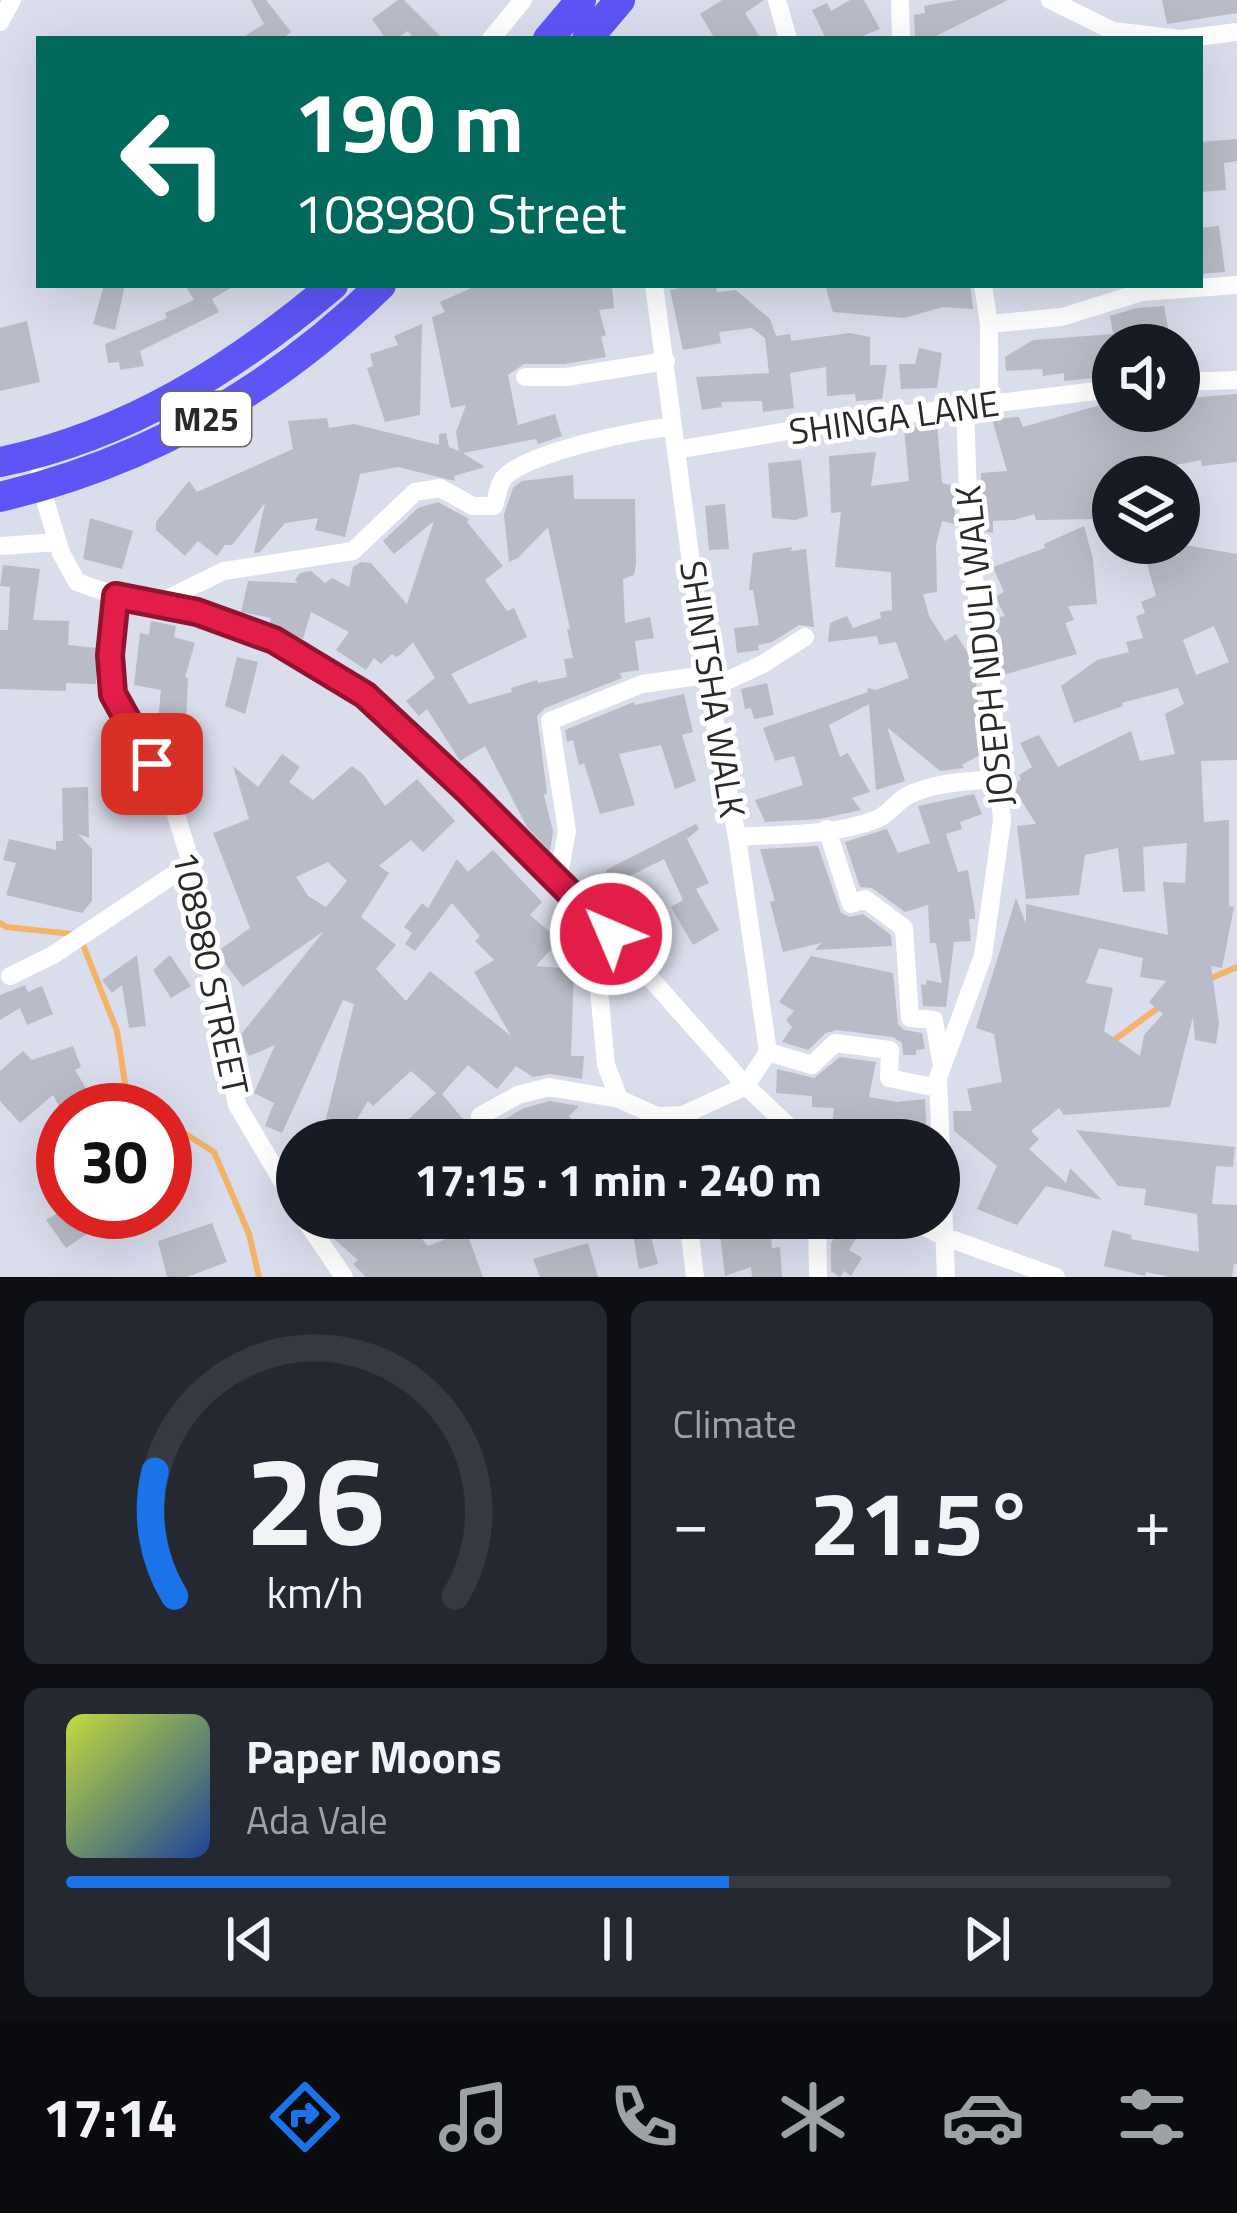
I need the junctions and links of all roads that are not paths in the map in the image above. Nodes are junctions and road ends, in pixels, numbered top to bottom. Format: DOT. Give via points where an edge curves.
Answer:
graph roads {
  1 [pos="12,0"];
  2 [pos="523,0"];
  3 [pos="620,0"];
  4 [pos="777,0"];
  5 [pos="900,0"];
  6 [pos="1050,0"];
  7 [pos="577,17"];
  8 [pos="0,22"];
  9 [pos="1237,32"];
  10 [pos="493,36"];
  11 [pos="552,36"];
  12 [pos="787,36"];
  13 [pos="902,36"];
  14 [pos="1147,36"];
  15 [pos="1203,36"];
  16 [pos="1237,285"];
  17 [pos="328,288"];
  18 [pos="378,288"];
  19 [pos="654,288"];
  20 [pos="983,288"];
  21 [pos="1196,288"];
  22 [pos="1203,288"];
  23 [pos="989,324"];
  24 [pos="666,361"];
  25 [pos="525,377"];
  26 [pos="1237,380"];
  27 [pos="1200,381"];
  28 [pos="1092,391"];
  29 [pos="989,403"];
  30 [pos="965,406"];
  31 [pos="674,427"];
  32 [pos="676,450"];
  33 [pos="31,456"];
  34 [pos="0,462"];
  35 [pos="41,487"];
  36 [pos="0,497"];
  37 [pos="58,542"];
  38 [pos="0,546"];
  39 [pos="116,596"];
  40 [pos="158,603"];
  41 [pos="805,637"];
  42 [pos="707,682"];
  43 [pos="999,779"];
  44 [pos="827,829"];
  45 [pos="737,837"];
  46 [pos="191,863"];
  47 [pos="558,881"];
  48 [pos="592,915"];
  49 [pos="10,976"];
  50 [pos="768,1052"];
  51 [pos="941,1061"];
  52 [pos="746,1086"];
  53 [pos="937,1088"];
  54 [pos="620,1099"];
  55 [pos="480,1116"];
  56 [pos="671,1118"];
  57 [pos="781,1119"];
  58 [pos="938,1119"];
  59 [pos="276,1172"];
  60 [pos="318,1239"];
  61 [pos="690,1239"];
  62 [pos="817,1239"];
  63 [pos="943,1239"];
  64 [pos="951,1239"];
  65 [pos="344,1277"];
  66 [pos="695,1277"];
  67 [pos="818,1277"];
  68 [pos="946,1277"];
  69 [pos="1056,1277"];
  1 -- 8 [label="street"];
  2 -- 10 [label="street"];
  3 -- 7 [label="main road"];
  4 -- 12 [label="street"];
  5 -- 13 [label="street"];
  6 -- 14 [label="street" via="1102,28"];
  7 -- 11 [label="main road"];
  9 -- 15 [label="street"];
  16 -- 22 [label="street"];
  17 -- 33 [label="main road, M25" via="195,387"];
  18 -- 35 [label="main road, M25" via="232,405 167,440"];
  19 -- 24 [label="street, SHINTSHA WALK"];
  20 -- 23 [label="street"];
  21 -- 23 [label="street"];
  23 -- 29 [label="street"];
  24 -- 25 [label="street"];
  24 -- 31 [label="street, SHINTSHA WALK"];
  26 -- 27 [label="street"];
  28 -- 29 [label="street, SHINGA LANE"];
  29 -- 30 [label="street, SHINGA LANE"];
  30 -- 32 [label="street, SHINGA LANE"];
  30 -- 43 [label="street, JOSEPH NDULI WALK" via="970,554"];
  31 -- 32 [label="street, SHINTSHA WALK"];
  31 -- 40 [label="street" via="587,442 514,470 500,482 494,506 473,506 440,488 415,492 353,551 224,571"];
  32 -- 42 [label="street, SHINTSHA WALK"];
  33 -- 34 [label="main road, M25"];
  33 -- 35 [label="street"];
  35 -- 36 [label="main road, M25"];
  35 -- 37 [label="street"];
  37 -- 38 [label="street"];
  37 -- 39 [label="street" via="77,582"];
  39 -- 40 [label="street"];
  39 -- 46 [label="street, 108980 STREET" via="113,694 171,799"];
  40 -- 47 [label="street" via="274,640 365,695"];
  41 -- 42 [label="street" via="763,664"];
  42 -- 45 [label="street, SHINTSHA WALK"];
  42 -- 47 [label="street" via="642,684 549,724 567,831"];
  43 -- 44 [label="street" via="927,790 878,818"];
  43 -- 51 [label="street, JOSEPH NDULI WALK" via="1002,821 983,956"];
  44 -- 45 [label="street"];
  44 -- 51 [label="street" via="850,904 865,899 904,928 910,1018 934,1020"];
  45 -- 50 [label="street, SHINTSHA WALK"];
  46 -- 49 [label="street"];
  46 -- 59 [label="street, 108980 STREET" via="233,1093"];
  47 -- 48 [label="street"];
  48 -- 52 [label="street"];
  48 -- 54 [label="street" via="606,1065"];
  50 -- 52 [label="street"];
  50 -- 53 [label="street" via="812,1065 835,1043 890,1051 889,1078"];
  51 -- 53 [label="street, JOSEPH NDULI WALK"];
  52 -- 56 [label="street"];
  52 -- 57 [label="street"];
  53 -- 58 [label="street, JOSEPH NDULI WALK"];
  54 -- 55 [label="street" via="549,1087"];
  54 -- 56 [label="street"];
  60 -- 65 [label="street"];
  61 -- 66 [label="street"];
  62 -- 67 [label="street"];
  63 -- 68 [label="street, JOSEPH NDULI WALK"];
  64 -- 69 [label="street"];
}
